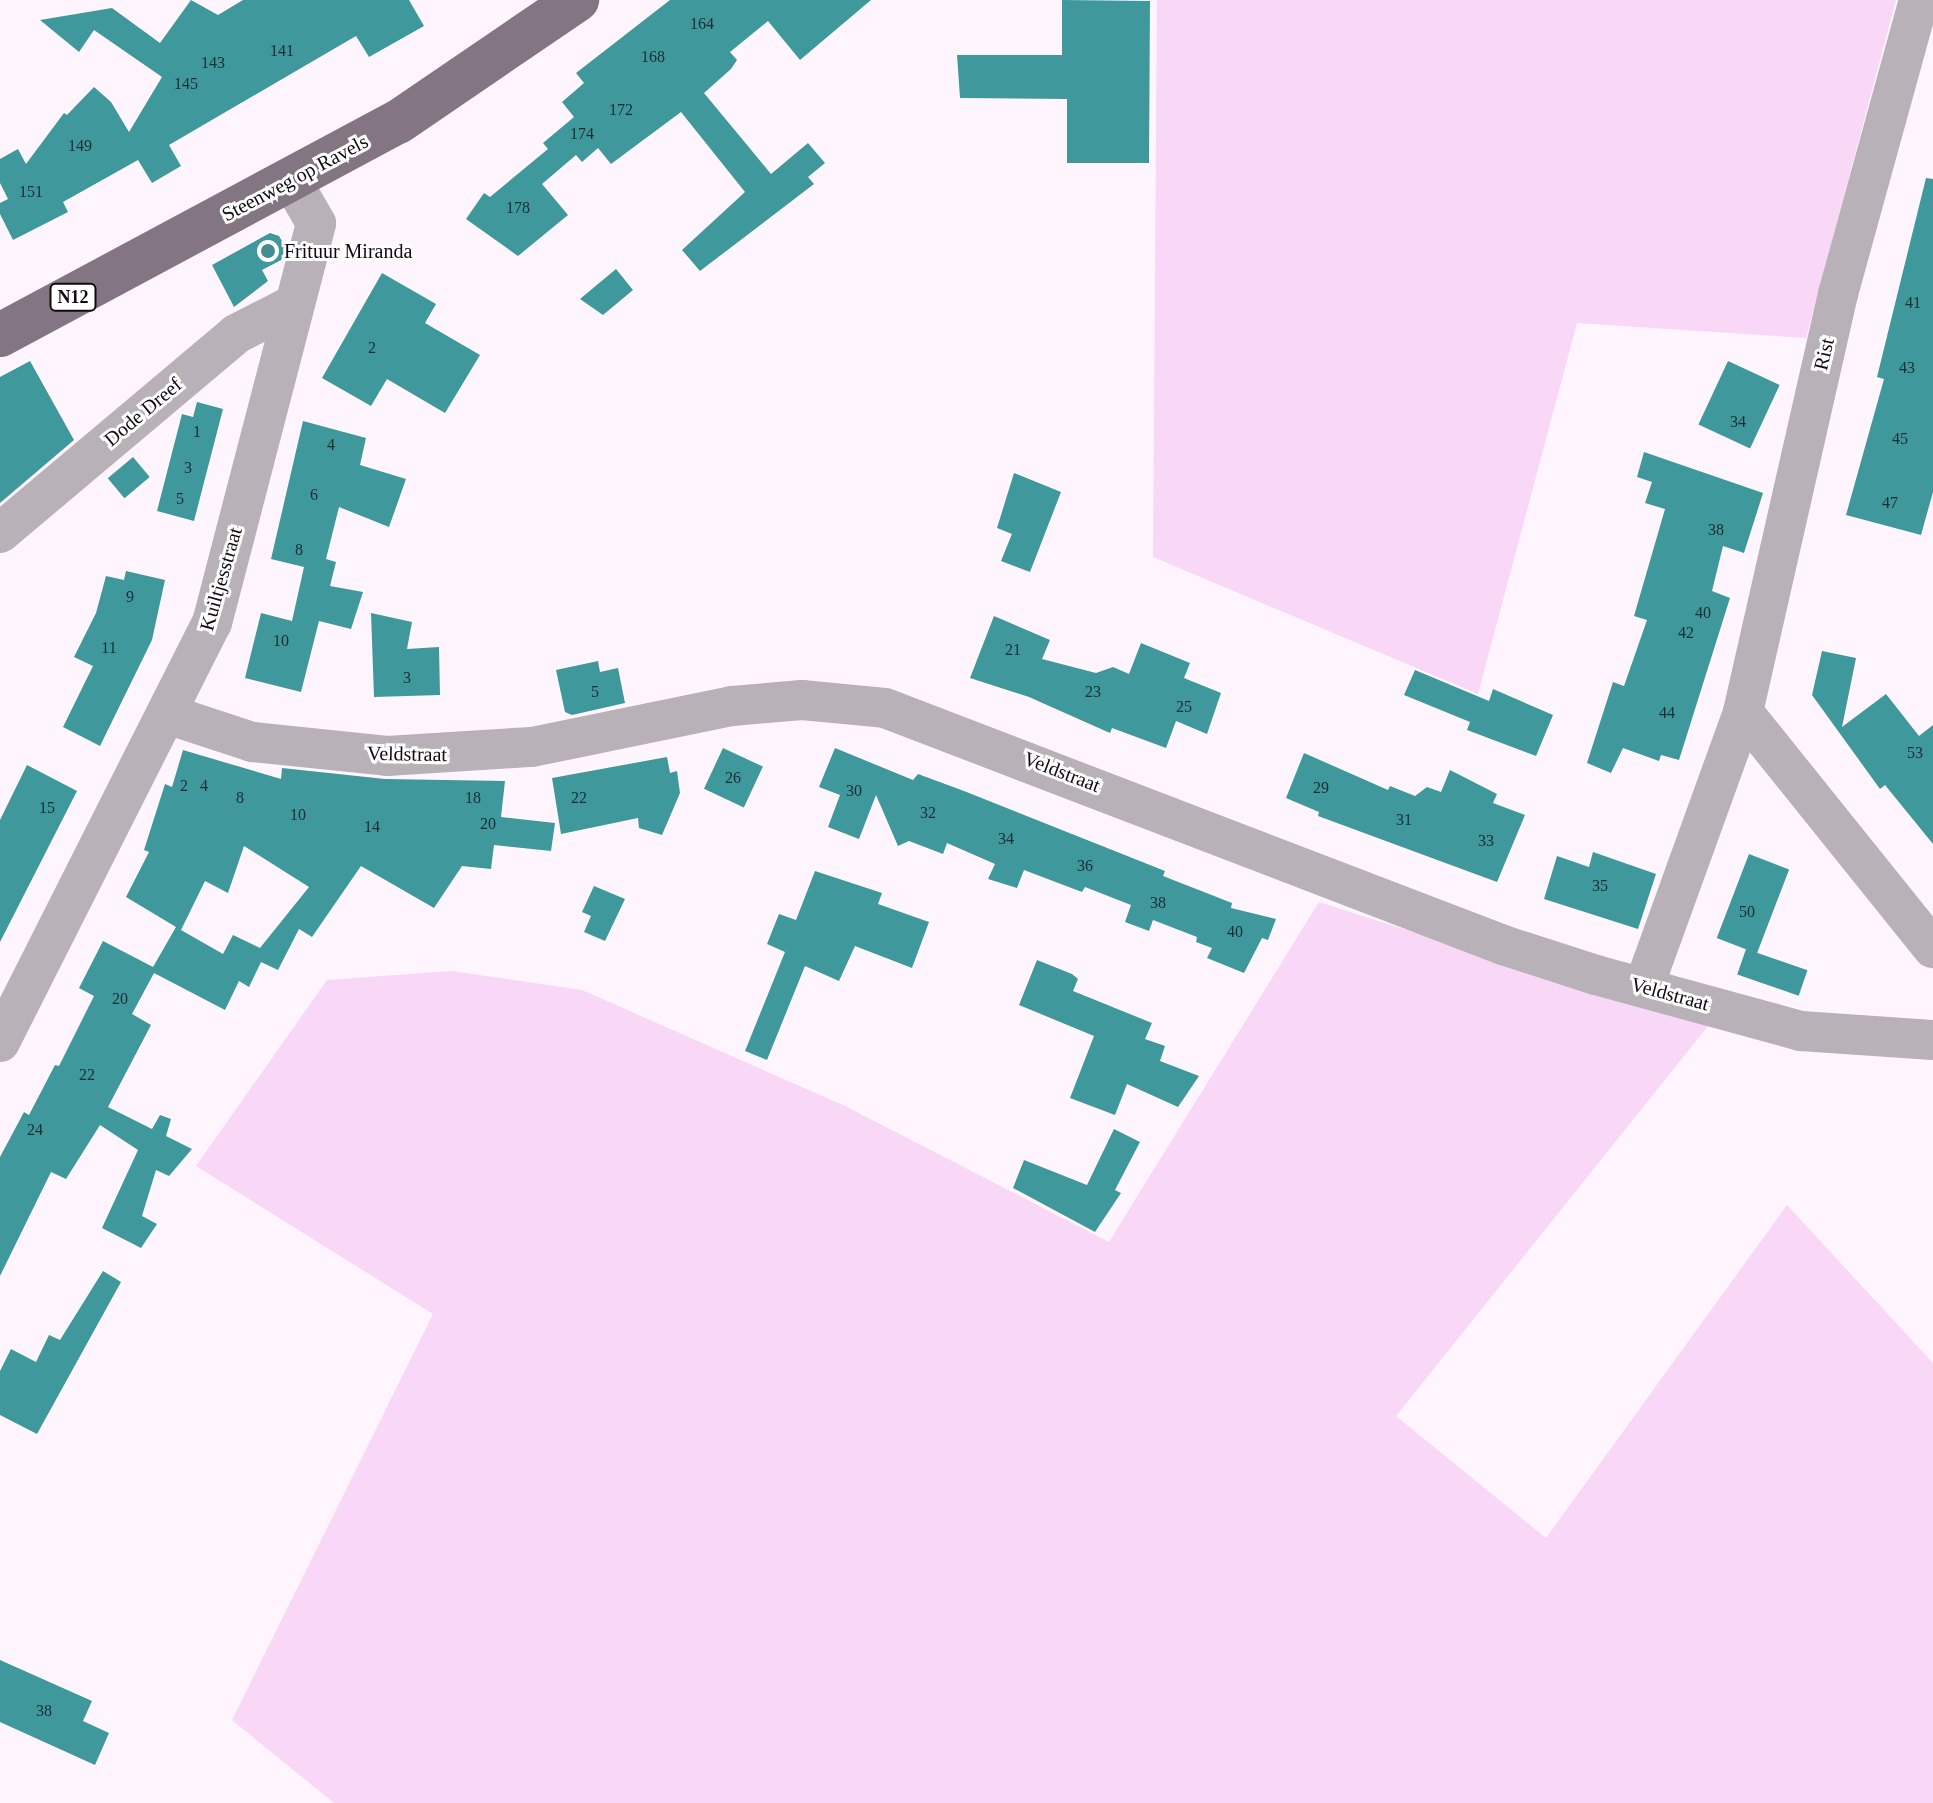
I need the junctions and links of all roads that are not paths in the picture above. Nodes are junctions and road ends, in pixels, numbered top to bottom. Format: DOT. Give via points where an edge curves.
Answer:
graph roads {
  1 [pos="577,0"];
  2 [pos="1919,0"];
  3 [pos="291,180"];
  4 [pos="293,305"];
  5 [pos="0,335"];
  6 [pos="0,533"];
  7 [pos="1743,712"];
  8 [pos="167,714"];
  9 [pos="1933,948"];
  10 [pos="1644,986"];
  11 [pos="1933,1040"];
  12 [pos="0,1042"];
  1 -- 3 [label="main road, Steenweg op Ravels / N12" via="408,116"];
  2 -- 7 [label="street, Rist" via="1838,294"];
  3 -- 4 [label="street, Kuiltjesstraat" via="316,223"];
  3 -- 5 [label="main road, Steenweg op Ravels / N12"];
  4 -- 6 [label="street, Dode Dreef" via="236,334"];
  4 -- 8 [label="street, Kuiltjesstraat" via="212,623"];
  7 -- 9 [label="street"];
  7 -- 10 [label="street, Rist"];
  8 -- 10 [label="street, Veldstraat" via="252,742 387,756 532,747 732,706 802,700 885,708 1503,945"];
  8 -- 12 [label="street, Kuiltjesstraat"];
  10 -- 11 [label="street, Veldstraat" via="1801,1031"];
}
